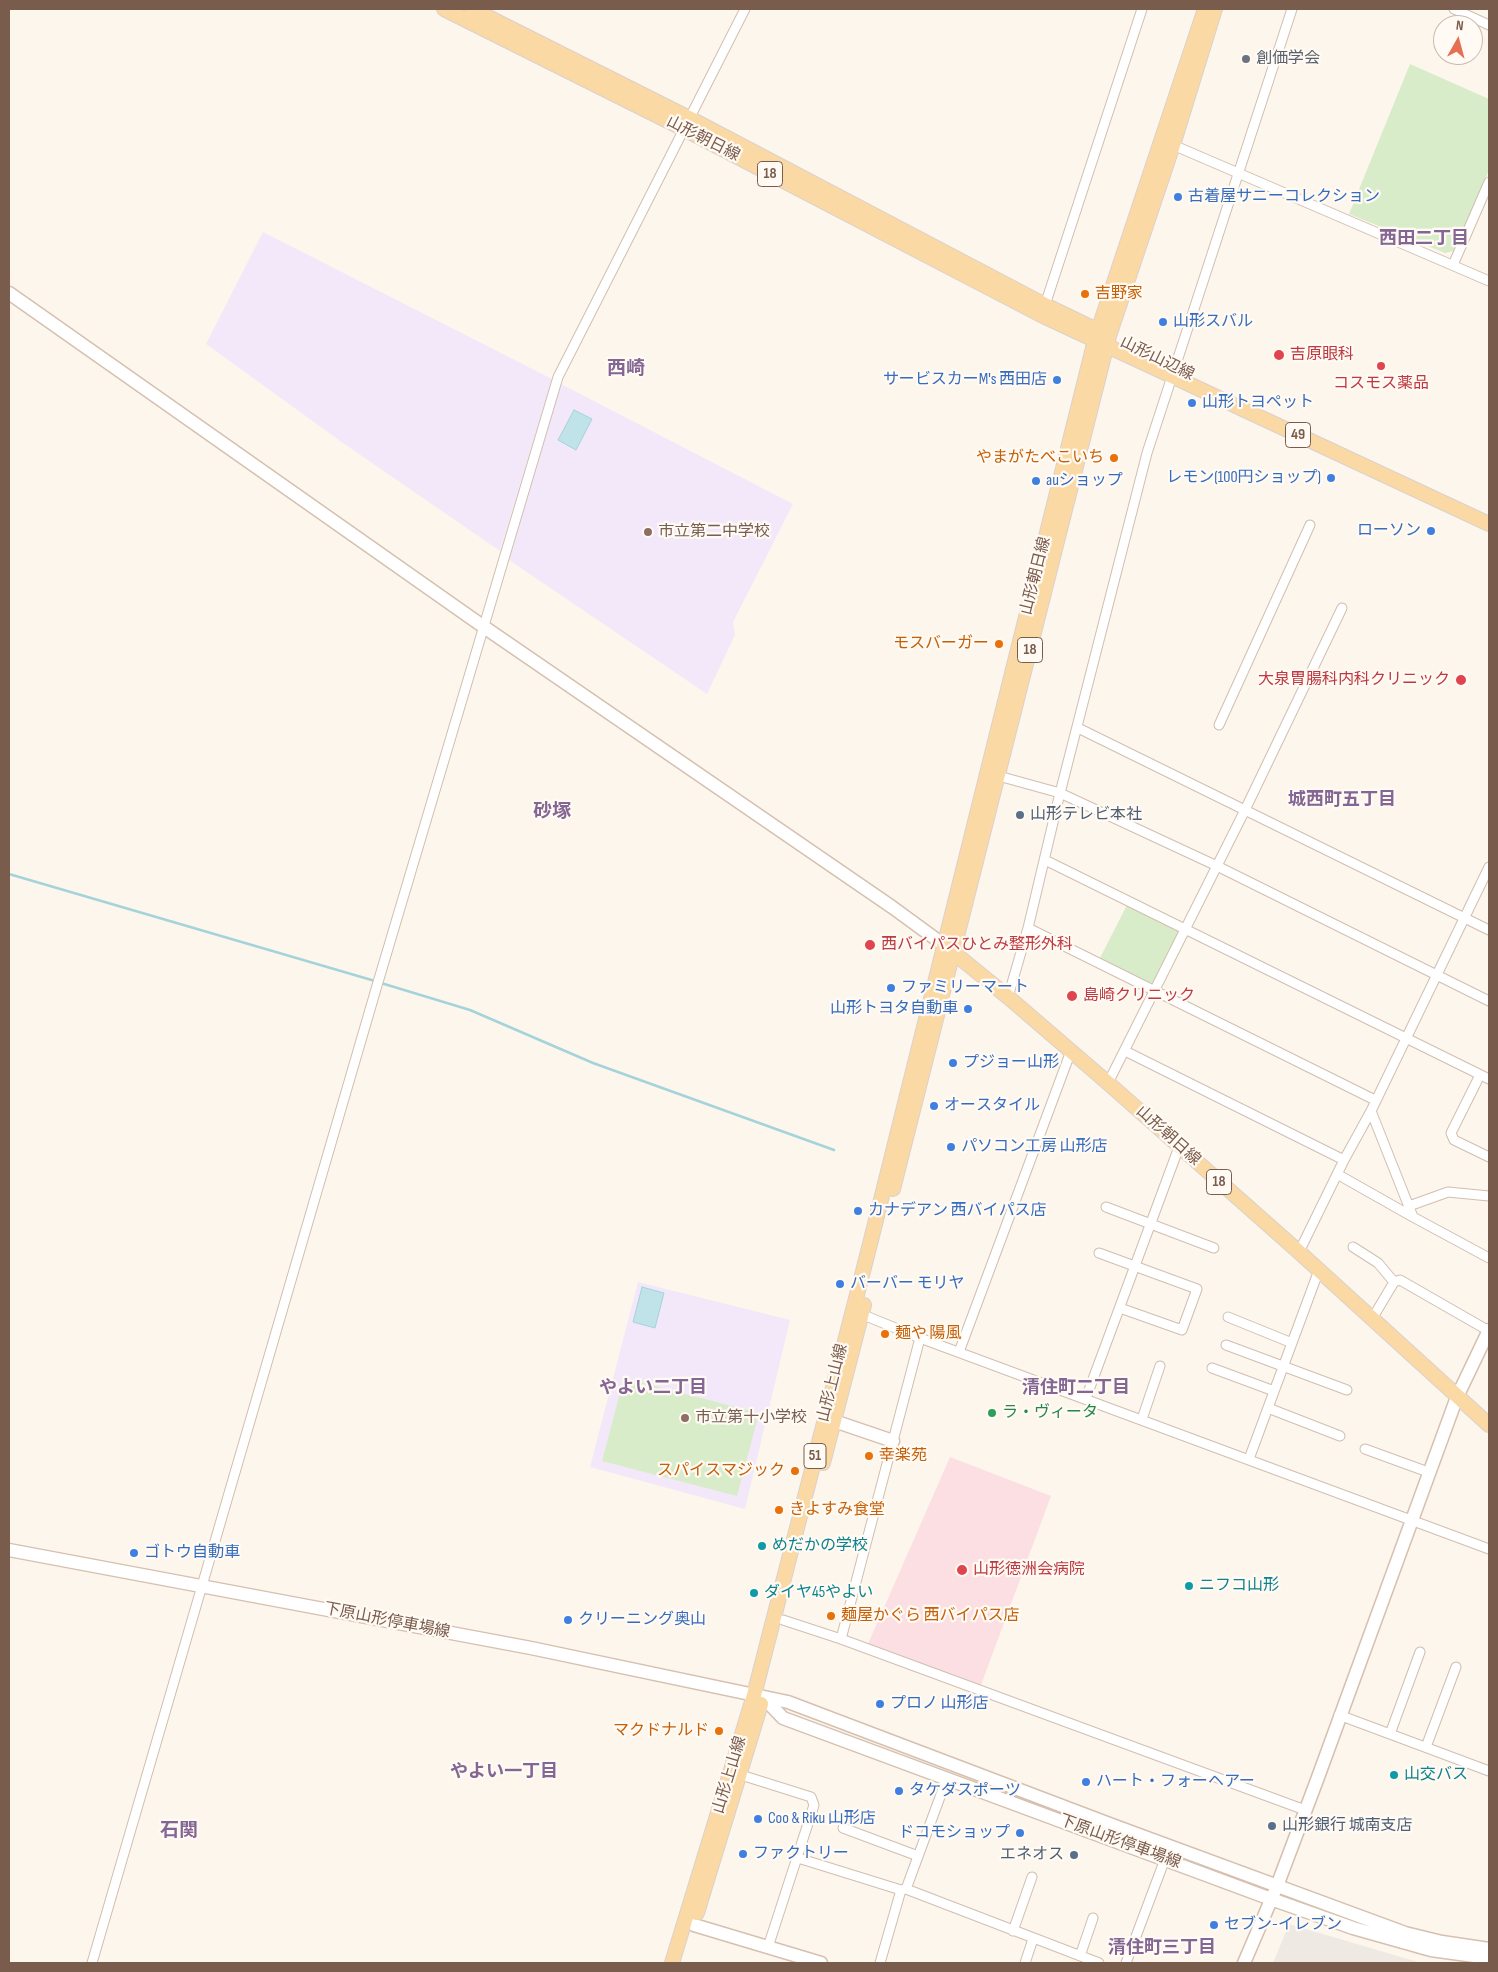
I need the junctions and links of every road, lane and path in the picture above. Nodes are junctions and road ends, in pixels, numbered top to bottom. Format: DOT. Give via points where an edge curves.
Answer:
graph roads {
  1 [pos="444,9"];
  2 [pos="472,9"];
  3 [pos="745,9"];
  4 [pos="1142,9"];
  5 [pos="1205,9"];
  6 [pos="1214,9"];
  7 [pos="1292,9"];
  8 [pos="1454,9"];
  9 [pos="1489,25"];
  10 [pos="686,123"];
  11 [pos="1172,145"];
  12 [pos="1238,174"];
  13 [pos="1489,182"];
  14 [pos="1452,265"];
  15 [pos="1489,281"];
  16 [pos="9,293"];
  17 [pos="1046,305"];
  18 [pos="1102,338"];
  19 [pos="1174,372"];
  20 [pos="1489,516"];
  21 [pos="1489,524"];
  22 [pos="1310,525"];
  23 [pos="1342,608"];
  24 [pos="484,627"];
  25 [pos="1219,725"];
  26 [pos="1078,728"];
  27 [pos="993,774"];
  28 [pos="1060,793"];
  29 [pos="1245,810"];
  30 [pos="1045,860"];
  31 [pos="1217,866"];
  32 [pos="1489,867"];
  33 [pos="1464,918"];
  34 [pos="1028,928"];
  35 [pos="1186,930"];
  36 [pos="1489,930"];
  37 [pos="949,949"];
  38 [pos="1436,975"];
  39 [pos="1156,990"];
  40 [pos="1008,997"];
  41 [pos="1489,1001"];
  42 [pos="1406,1037"];
  43 [pos="1071,1051"];
  44 [pos="1125,1051"];
  45 [pos="1480,1074"];
  46 [pos="1489,1079"];
  47 [pos="1108,1083"];
  48 [pos="1375,1100"];
  49 [pos="1371,1111"];
  50 [pos="1179,1147"];
  51 [pos="1489,1156"];
  52 [pos="1344,1160"];
  53 [pos="1337,1174"];
  54 [pos="1489,1196"];
  55 [pos="1409,1206"];
  56 [pos="1106,1207"];
  57 [pos="1413,1217"];
  58 [pos="1151,1224"];
  59 [pos="1353,1247"];
  60 [pos="1214,1248"];
  61 [pos="1299,1252"];
  62 [pos="1099,1253"];
  63 [pos="1489,1258"];
  64 [pos="1136,1266"];
  65 [pos="1319,1270"];
  66 [pos="1394,1282"];
  67 [pos="1120,1308"];
  68 [pos="861,1314"];
  69 [pos="1228,1317"];
  70 [pos="1372,1320"];
  71 [pos="1489,1331"];
  72 [pos="920,1338"];
  73 [pos="1292,1343"];
  74 [pos="1226,1345"];
  75 [pos="959,1352"];
  76 [pos="1160,1366"];
  77 [pos="1283,1366"];
  78 [pos="1212,1368"];
  79 [pos="1347,1390"];
  80 [pos="1274,1391"];
  81 [pos="1457,1397"];
  82 [pos="1086,1398"];
  83 [pos="1268,1408"];
  84 [pos="1142,1418"];
  85 [pos="834,1421"];
  86 [pos="1489,1425"];
  87 [pos="1340,1436"];
  88 [pos="893,1441"];
  89 [pos="1365,1449"];
  90 [pos="1249,1459"];
  91 [pos="1428,1472"];
  92 [pos="1411,1520"];
  93 [pos="1489,1549"];
  94 [pos="9,1550"];
  95 [pos="201,1585"];
  96 [pos="783,1620"];
  97 [pos="841,1639"];
  98 [pos="1420,1652"];
  99 [pos="1456,1667"];
  100 [pos="759,1696"];
  101 [pos="1339,1715"];
  102 [pos="1390,1734"];
  103 [pos="1426,1747"];
  104 [pos="1489,1771"];
  105 [pos="740,1775"];
  106 [pos="947,1778"];
  107 [pos="1305,1810"];
  108 [pos="843,1828"];
  109 [pos="918,1856"];
  110 [pos="798,1858"];
  111 [pos="1165,1859"];
  112 [pos="1032,1877"];
  113 [pos="1277,1886"];
  114 [pos="903,1890"];
  115 [pos="1272,1899"];
  116 [pos="1093,1918"];
  117 [pos="694,1925"];
  118 [pos="1012,1931"];
  119 [pos="1033,1939"];
  120 [pos="768,1947"];
  121 [pos="1489,1949"];
  122 [pos="1080,1956"];
  123 [pos="1489,1958"];
  124 [pos="92,1963"];
  125 [pos="672,1963"];
  126 [pos="682,1963"];
  127 [pos="821,1963"];
  128 [pos="880,1963"];
  129 [pos="1025,1963"];
  130 [pos="1099,1963"];
  131 [pos="1126,1963"];
  132 [pos="1244,1963"];
  1 -- 10 [label="main road, 山形朝日線 / 18"];
  2 -- 10 [label="main road, 山形朝日線 / 18"];
  3 -- 10 [label="street"];
  4 -- 17 [label="street"];
  5 -- 18 [label="main road"];
  6 -- 11 [label="main road, 山形山辺線"];
  7 -- 12 [label="street"];
  8 -- 9 [label="street"];
  10 -- 17 [label="main road, 山形朝日線 / 18"];
  10 -- 18 [label="main road, 山形朝日線 / 18" via="1043,316"];
  10 -- 24 [label="street" via="558,377"];
  11 -- 12 [label="street"];
  11 -- 18 [label="main road, 山形山辺線"];
  12 -- 14 [label="street"];
  12 -- 19 [label="street"];
  13 -- 14 [label="street"];
  14 -- 15 [label="street"];
  16 -- 24 [label="main road"];
  17 -- 18 [label="main road, 山形朝日線 / 18"];
  18 -- 19 [label="main road, 山形山辺線 / 49"];
  18 -- 27 [label="main road, 山形朝日線 / 18"];
  19 -- 20 [label="main road, 山形山辺線 / 49"];
  19 -- 21 [label="main road, 山形山辺線 / 49"];
  19 -- 26 [label="street" via="1147,453"];
  22 -- 25 [label="street"];
  23 -- 29 [label="street"];
  24 -- 37 [label="main road"];
  24 -- 95 [label="street"];
  26 -- 28 [label="street"];
  26 -- 29 [label="street"];
  27 -- 28 [label="street"];
  27 -- 37 [label="main road, 山形朝日線 / 18"];
  28 -- 30 [label="street"];
  28 -- 31 [label="street"];
  29 -- 31 [label="street"];
  29 -- 33 [label="street"];
  30 -- 34 [label="street"];
  30 -- 35 [label="street"];
  31 -- 35 [label="street"];
  31 -- 38 [label="street"];
  32 -- 33 [label="street"];
  33 -- 36 [label="street"];
  33 -- 38 [label="street"];
  34 -- 39 [label="street"];
  34 -- 40 [label="street"];
  35 -- 39 [label="street"];
  35 -- 42 [label="street"];
  37 -- 40 [label="main road, 山形朝日線 / 18"];
  37 -- 68 [label="main road, 山形上山線 / 51"];
  37 -- 100 [label="main road, 山形上山線 / 51"];
  38 -- 41 [label="street"];
  38 -- 42 [label="street"];
  39 -- 44 [label="street"];
  39 -- 48 [label="street"];
  40 -- 43 [label="main road, 山形朝日線 / 18"];
  42 -- 45 [label="street"];
  42 -- 48 [label="street"];
  43 -- 47 [label="main road, 山形朝日線 / 18"];
  43 -- 75 [label="street"];
  44 -- 47 [label="street"];
  44 -- 52 [label="street"];
  45 -- 46 [label="street"];
  45 -- 51 [label="street" via="1451,1133 1454,1140"];
  47 -- 50 [label="main road, 山形朝日線 / 18"];
  48 -- 49 [label="street"];
  49 -- 52 [label="street"];
  49 -- 55 [label="street"];
  50 -- 58 [label="street"];
  50 -- 61 [label="main road, 山形朝日線 / 18"];
  52 -- 53 [label="street"];
  53 -- 57 [label="street"];
  53 -- 61 [label="street"];
  54 -- 55 [label="street" via="1448,1192"];
  55 -- 57 [label="street"];
  56 -- 58 [label="street"];
  57 -- 63 [label="street"];
  58 -- 60 [label="street"];
  58 -- 64 [label="street"];
  59 -- 66 [label="street" via="1378,1263"];
  61 -- 65 [label="main road, 山形朝日線 / 18"];
  62 -- 64 [label="street"];
  64 -- 67 [label="street"];
  64 -- 67 [label="street" via="1197,1289 1182,1330"];
  65 -- 70 [label="main road, 山形朝日線 / 18"];
  65 -- 73 [label="street"];
  66 -- 70 [label="street"];
  66 -- 71 [label="street" via="1400,1280"];
  67 -- 82 [label="street"];
  68 -- 72 [label="street"];
  68 -- 85 [label="main road, 山形上山線 / 51"];
  69 -- 73 [label="street"];
  70 -- 81 [label="main road, 山形朝日線 / 18"];
  71 -- 81 [label="main road"];
  72 -- 75 [label="street"];
  72 -- 88 [label="street"];
  73 -- 77 [label="street"];
  74 -- 77 [label="street"];
  75 -- 82 [label="street"];
  76 -- 84 [label="street"];
  77 -- 79 [label="street"];
  77 -- 80 [label="street"];
  78 -- 80 [label="street"];
  80 -- 83 [label="street"];
  81 -- 86 [label="main road, 山形朝日線 / 18"];
  81 -- 91 [label="main road"];
  82 -- 84 [label="street"];
  83 -- 87 [label="street"];
  83 -- 90 [label="street"];
  84 -- 90 [label="street"];
  85 -- 88 [label="main road"];
  85 -- 96 [label="main road, 山形上山線 / 51"];
  88 -- 97 [label="street"];
  89 -- 91 [label="street"];
  90 -- 92 [label="street"];
  91 -- 92 [label="main road"];
  92 -- 93 [label="street"];
  92 -- 101 [label="main road"];
  94 -- 95 [label="main road, 下原山形停車場線"];
  95 -- 100 [label="main road, 下原山形停車場線" via="531,1648"];
  95 -- 124 [label="street"];
  96 -- 97 [label="street"];
  96 -- 100 [label="main road, 山形上山線 / 51"];
  97 -- 107 [label="street"];
  98 -- 102 [label="street"];
  99 -- 103 [label="street"];
  100 -- 105 [label="main road, 山形上山線 / 51"];
  100 -- 106 [label="main road, 下原山形停車場線" via="783,1718"];
  100 -- 113 [label="main road, 下原山形停車場線" via="797,1705"];
  100 -- 125 [label="main road, 山形上山線 / 51"];
  101 -- 102 [label="street"];
  101 -- 107 [label="main road"];
  102 -- 103 [label="street"];
  103 -- 104 [label="street"];
  105 -- 110 [label="street" via="811,1797 814,1805"];
  105 -- 117 [label="main road, 山形上山線 / 51"];
  106 -- 109 [label="street"];
  106 -- 111 [label="main road, 下原山形停車場線"];
  107 -- 113 [label="main road"];
  108 -- 109 [label="street"];
  109 -- 114 [label="street"];
  110 -- 114 [label="street"];
  110 -- 120 [label="street"];
  111 -- 115 [label="main road, 下原山形停車場線"];
  111 -- 131 [label="street"];
  112 -- 118 [label="street"];
  113 -- 115 [label="main road"];
  113 -- 121 [label="main road, 下原山形停車場線" via="1405,1932"];
  114 -- 118 [label="street"];
  114 -- 128 [label="street"];
  115 -- 123 [label="main road, 下原山形停車場線" via="1353,1928 1431,1950"];
  115 -- 132 [label="main road"];
  116 -- 122 [label="street"];
  117 -- 120 [label="main road"];
  117 -- 126 [label="main road, 山形上山線 / 51"];
  118 -- 119 [label="street"];
  119 -- 122 [label="street"];
  119 -- 129 [label="street"];
  120 -- 127 [label="main road"];
  122 -- 130 [label="street"];
}
